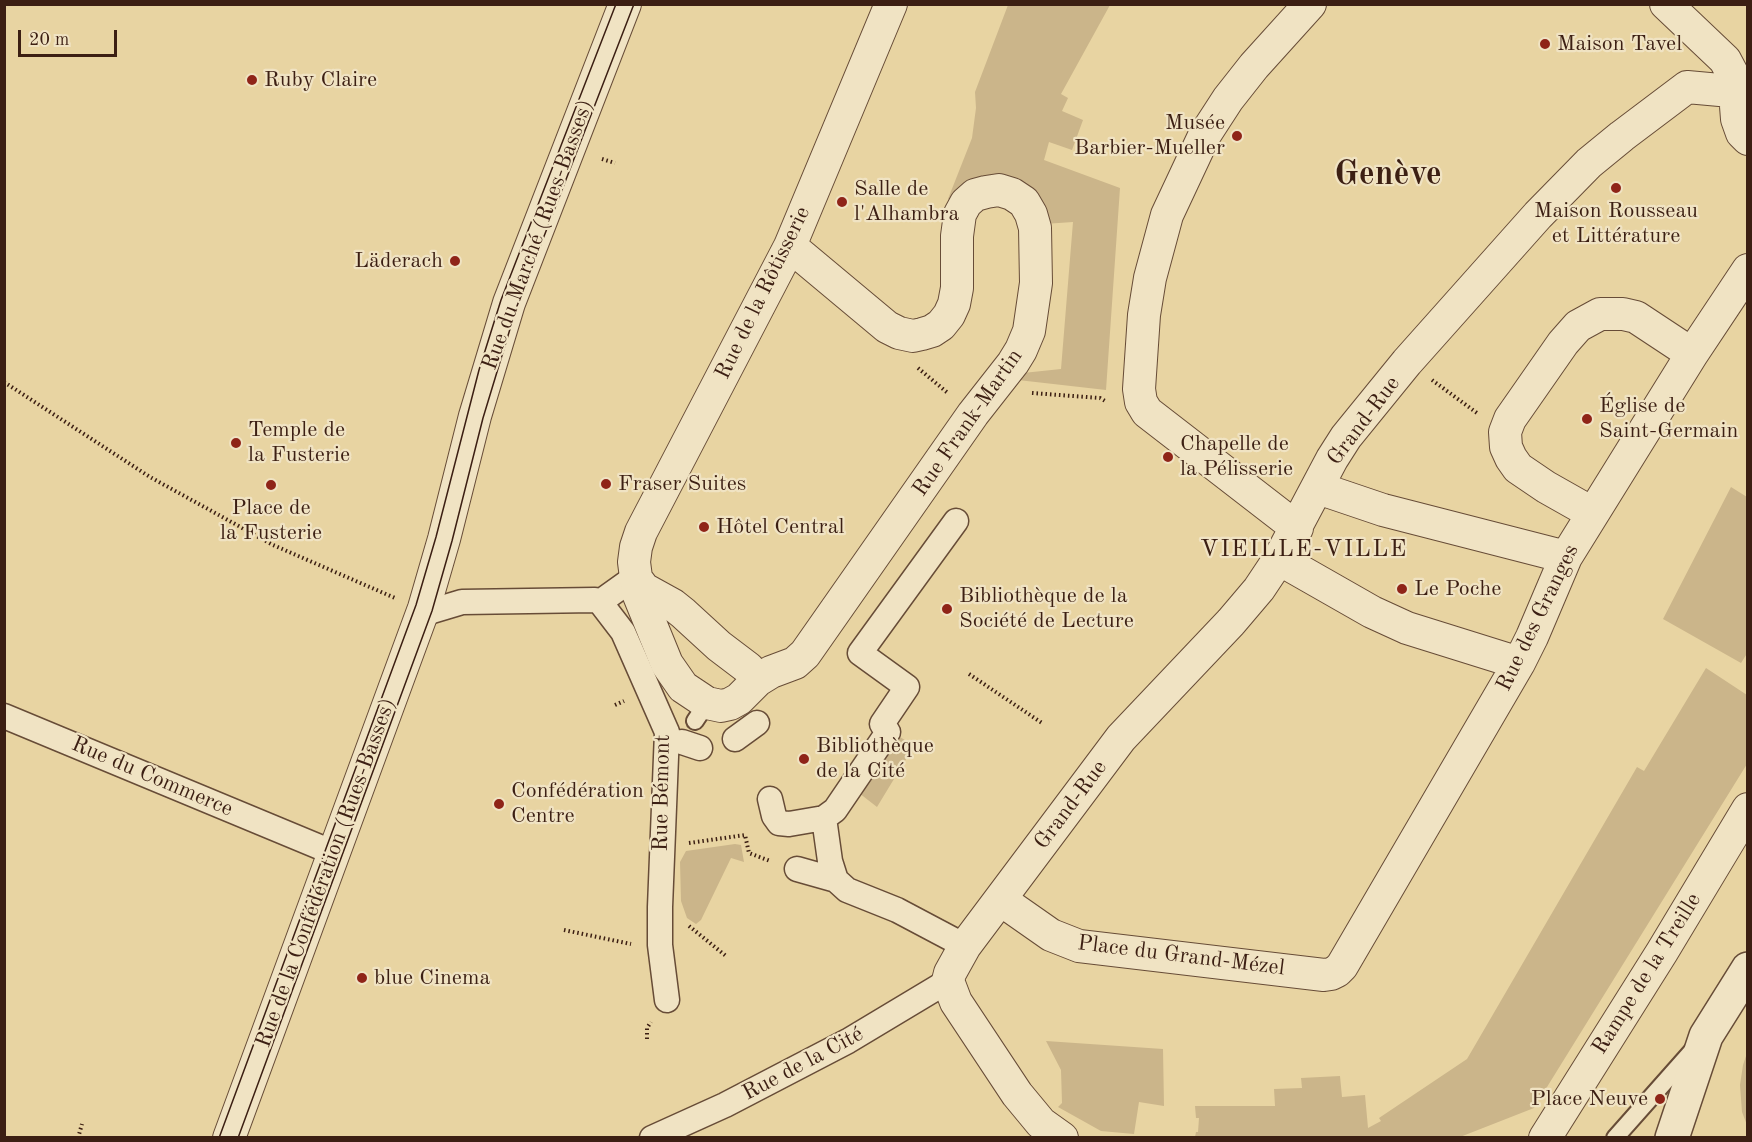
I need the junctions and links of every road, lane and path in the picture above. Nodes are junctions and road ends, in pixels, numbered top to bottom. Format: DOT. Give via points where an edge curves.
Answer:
graph roads {
  1 [pos="625,4"];
  2 [pos="891,4"];
  3 [pos="1310,4"];
  4 [pos="1666,4"];
  5 [pos="1744,89"];
  6 [pos="1748,139"];
  7 [pos="602,159"];
  8 [pos="615,163"];
  9 [pos="790,246"];
  10 [pos="1748,270"];
  11 [pos="1692,354"];
  12 [pos="1407,363"];
  13 [pos="4,382"];
  14 [pos="1030,393"];
  15 [pos="1100,398"];
  16 [pos="1505,432"];
  17 [pos="1318,488"];
  18 [pos="1593,513"];
  19 [pos="956,521"];
  20 [pos="1297,528"];
  21 [pos="1566,557"];
  22 [pos="1279,559"];
  23 [pos="635,578"];
  24 [pos="600,602"];
  25 [pos="424,608"];
  26 [pos="1519,663"];
  27 [pos="969,674"];
  28 [pos="758,680"];
  29 [pos="701,712"];
  30 [pos="4,716"];
  31 [pos="757,723"];
  32 [pos="1042,723"];
  33 [pos="735,739"];
  34 [pos="770,800"];
  35 [pos="1748,809"];
  36 [pos="824,818"];
  37 [pos="678,844"];
  38 [pos="334,853"];
  39 [pos="796,869"];
  40 [pos="836,880"];
  41 [pos="1001,900"];
  42 [pos="684,921"];
  43 [pos="564,930"];
  44 [pos="602,938"];
  45 [pos="965,946"];
  46 [pos="726,956"];
  47 [pos="1748,969"];
  48 [pos="1337,971"];
  49 [pos="948,981"];
  50 [pos="667,1000"];
  51 [pos="1706,1036"];
  52 [pos="82,1124"];
  53 [pos="78,1137"];
  54 [pos="229,1137"];
  55 [pos="652,1137"];
  56 [pos="1062,1137"];
  57 [pos="1545,1137"];
  58 [pos="1615,1137"];
  59 [pos="1672,1137"];
  1 -- 25 [label="street, Rue du Marché (Rues-Basses)" via="509,303"];
  2 -- 9 [label="street, Rue de la Rôtisserie"];
  3 -- 20 [label="street" via="1228,99 1204,136 1167,215 1144,315 1139,389 1147,412"];
  4 -- 5 [label="street" via="1725,60"];
  5 -- 6 [label="street" via="1736,106 1737,119"];
  5 -- 12 [label="street, Grand-Rue" via="1687,87 1622,135 1565,186"];
  7 -- 8 [label="path"];
  9 -- 23 [label="street, Rue de la Rôtisserie" via="642,532 636,547"];
  9 -- 28 [label="street, Rue Frank-Martin" via="887,327 914,336 932,331 949,315 954,304 957,236 966,203 975,195 999,190 1024,202 1031,214 1036,283 1029,332 1014,363 972,414 805,654 795,663"];
  10 -- 11 [label="street, Rue des Granges"];
  11 -- 16 [label="street" via="1636,317 1600,314 1578,326 1563,344"];
  11 -- 18 [label="street, Rue des Granges"];
  12 -- 16 [label="path"];
  12 -- 17 [label="street, Grand-Rue" via="1346,436"];
  13 -- 25 [label="path" via="150,477 273,545"];
  14 -- 15 [label="path"];
  16 -- 18 [label="street" via="1510,459 1518,468"];
  17 -- 20 [label="street, Grand-Rue"];
  17 -- 21 [label="street" via="1393,513"];
  18 -- 21 [label="street, Rue des Granges"];
  19 -- 36 [label="street" via="860,653 907,687 882,724 888,732 836,810"];
  20 -- 22 [label="street, Grand-Rue"];
  21 -- 26 [label="street, Rue des Granges"];
  22 -- 26 [label="street" via="1372,612"];
  22 -- 41 [label="street, Grand-Rue" via="1231,622 1121,738"];
  23 -- 24 [label="street"];
  23 -- 28 [label="street" via="644,589 683,613"];
  23 -- 29 [label="street, Rue de la Rôtisserie" via="674,676"];
  24 -- 25 [label="street" via="462,602 432,611"];
  24 -- 50 [label="street, Rue Bémont" via="623,632 667,732 660,917"];
  25 -- 38 [label="street, Rue de la Confédération (Rues-Basses)"];
  26 -- 48 [label="street, Rue des Granges"];
  27 -- 32 [label="path"];
  28 -- 29 [label="street, Rue Frank-Martin" via="730,704"];
  30 -- 38 [label="street, Rue du Commerce"];
  31 -- 33 [label="street"];
  34 -- 36 [label="street" via="779,823"];
  35 -- 57 [label="street, Rampe de la Treille"];
  36 -- 40 [label="street"];
  37 -- 39 [label="path" via="746,835 749,853"];
  38 -- 54 [label="street, Rue de la Confédération (Rues-Basses)"];
  39 -- 40 [label="street"];
  40 -- 45 [label="street" via="847,890 897,910"];
  41 -- 45 [label="street, Grand-Rue"];
  41 -- 48 [label="street, Place du Grand-Mézel" via="1051,935 1079,946 1324,975"];
  42 -- 46 [label="path"];
  43 -- 44 [label="path"];
  45 -- 49 [label="street, Grand-Rue"];
  47 -- 51 [label="street"];
  49 -- 55 [label="street, Rue de la Cité" via="848,1041 725,1105"];
  49 -- 56 [label="street" via="956,1002 1017,1094 1041,1123"];
  51 -- 58 [label="lane"];
  51 -- 59 [label="street"];
  52 -- 53 [label="path"];
}
